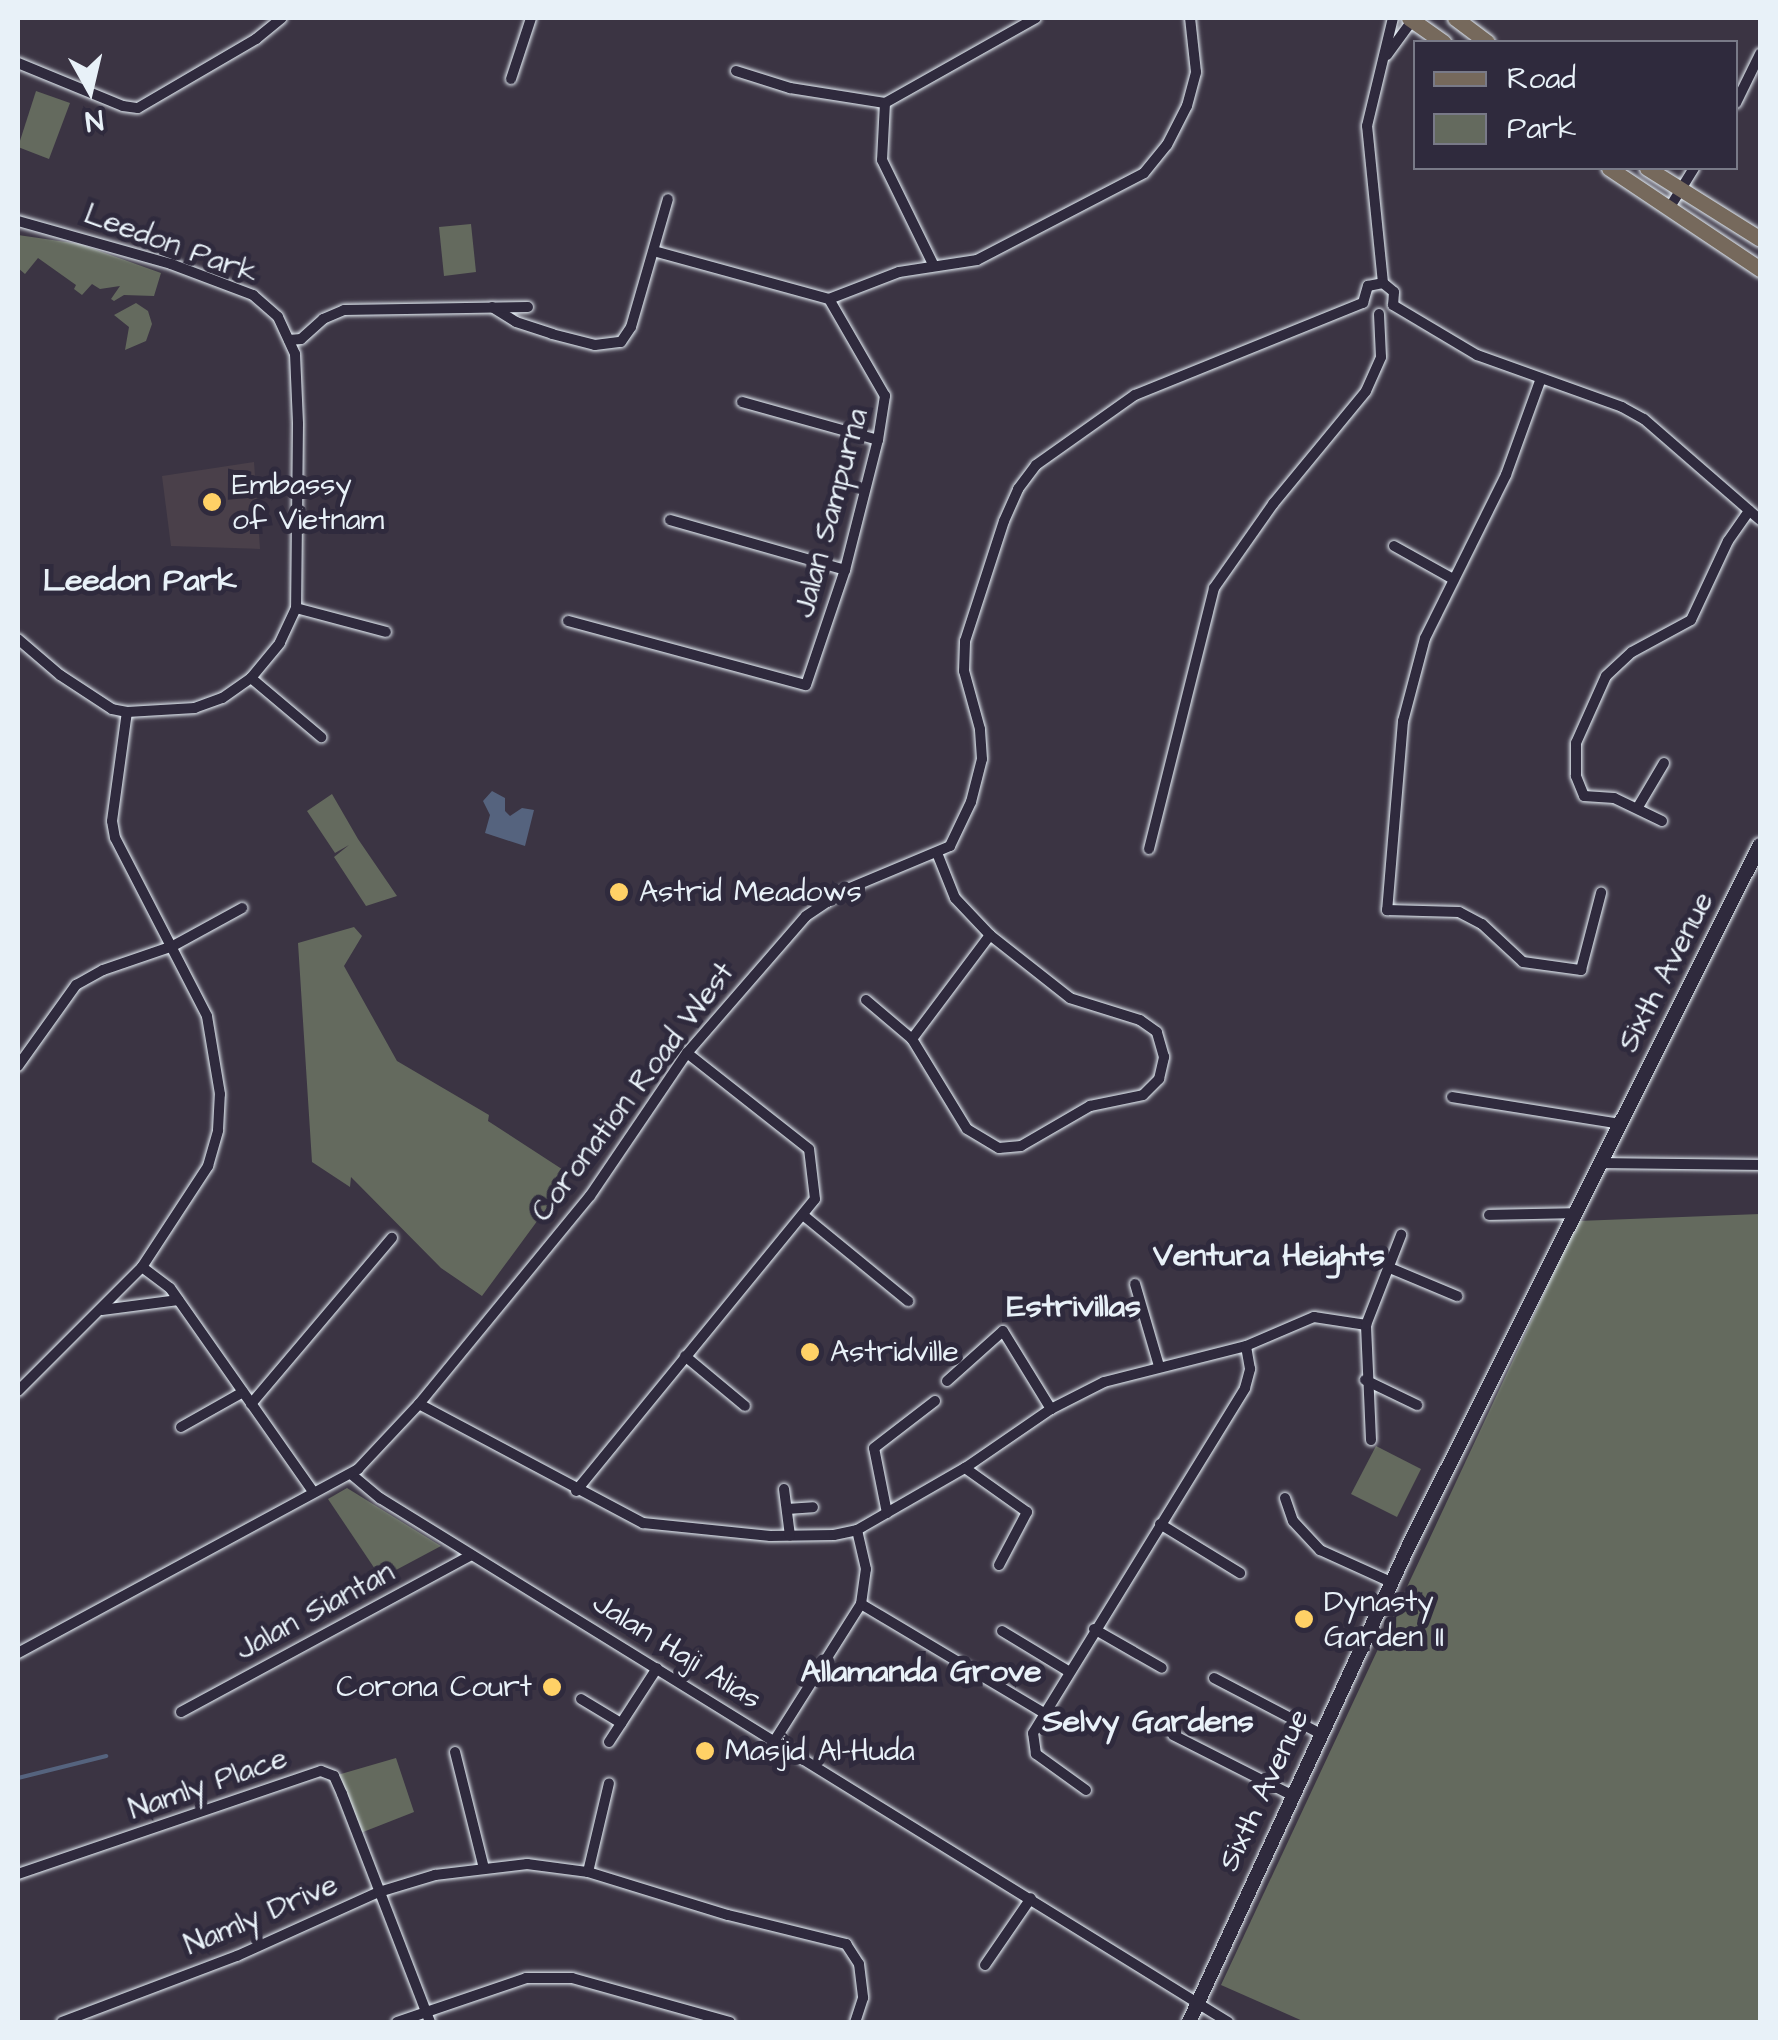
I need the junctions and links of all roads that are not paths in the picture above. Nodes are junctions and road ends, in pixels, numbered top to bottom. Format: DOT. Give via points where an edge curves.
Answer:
graph roads {
  1 [pos="282,18"];
  2 [pos="532,18"];
  3 [pos="1036,18"];
  4 [pos="1190,18"];
  5 [pos="1393,18"];
  6 [pos="1412,18"];
  7 [pos="1456,18"];
  8 [pos="1440,40"];
  9 [pos="1485,40"];
  10 [pos="1760,54"];
  11 [pos="1384,60"];
  12 [pos="18,64"];
  13 [pos="736,71"];
  14 [pos="510,80"];
  15 [pos="1738,99"];
  16 [pos="885,104"];
  17 [pos="1612,170"];
  18 [pos="1649,170"];
  19 [pos="1693,170"];
  20 [pos="1679,190"];
  21 [pos="668,200"];
  22 [pos="1670,207"];
  23 [pos="18,222"];
  24 [pos="1760,239"];
  25 [pos="654,251"];
  26 [pos="934,266"];
  27 [pos="1760,269"];
  28 [pos="1382,283"];
  29 [pos="829,298"];
  30 [pos="1363,302"];
  31 [pos="1394,305"];
  32 [pos="492,307"];
  33 [pos="528,307"];
  34 [pos="1378,314"];
  35 [pos="289,340"];
  36 [pos="1540,381"];
  37 [pos="742,402"];
  38 [pos="878,440"];
  39 [pos="1749,511"];
  40 [pos="670,520"];
  41 [pos="1760,520"];
  42 [pos="1394,546"];
  43 [pos="845,570"];
  44 [pos="1454,579"];
  45 [pos="296,608"];
  46 [pos="568,621"];
  47 [pos="386,632"];
  48 [pos="18,639"];
  49 [pos="252,678"];
  50 [pos="127,712"];
  51 [pos="321,738"];
  52 [pos="1664,763"];
  53 [pos="1638,807"];
  54 [pos="1662,820"];
  55 [pos="1760,846"];
  56 [pos="1150,849"];
  57 [pos="937,853"];
  58 [pos="1601,893"];
  59 [pos="242,908"];
  60 [pos="990,936"];
  61 [pos="173,946"];
  62 [pos="866,1000"];
  63 [pos="912,1039"];
  64 [pos="687,1053"];
  65 [pos="18,1066"];
  66 [pos="1452,1097"];
  67 [pos="1620,1124"];
  68 [pos="1601,1163"];
  69 [pos="1760,1165"];
  70 [pos="1577,1213"];
  71 [pos="803,1215"];
  72 [pos="1489,1216"];
  73 [pos="1401,1235"];
  74 [pos="392,1238"];
  75 [pos="142,1267"];
  76 [pos="1390,1268"];
  77 [pos="1136,1284"];
  78 [pos="1457,1296"];
  79 [pos="178,1300"];
  80 [pos="908,1301"];
  81 [pos="102,1310"];
  82 [pos="1366,1325"];
  83 [pos="1246,1346"];
  84 [pos="686,1356"];
  85 [pos="1159,1366"];
  86 [pos="1365,1380"];
  87 [pos="947,1381"];
  88 [pos="18,1391"];
  89 [pos="243,1392"];
  90 [pos="935,1400"];
  91 [pos="251,1404"];
  92 [pos="419,1404"];
  93 [pos="1417,1405"];
  94 [pos="745,1406"];
  95 [pos="1051,1409"];
  96 [pos="181,1427"];
  97 [pos="1370,1440"];
  98 [pos="965,1468"];
  99 [pos="351,1474"];
  100 [pos="784,1489"];
  101 [pos="312,1490"];
  102 [pos="576,1491"];
  103 [pos="1286,1498"];
  104 [pos="813,1507"];
  105 [pos="787,1510"];
  106 [pos="887,1513"];
  107 [pos="1160,1524"];
  108 [pos="858,1530"];
  109 [pos="790,1536"];
  110 [pos="471,1554"];
  111 [pos="999,1566"];
  112 [pos="1240,1572"];
  113 [pos="1392,1582"];
  114 [pos="861,1604"];
  115 [pos="1094,1629"];
  116 [pos="1002,1631"];
  117 [pos="18,1654"];
  118 [pos="657,1668"];
  119 [pos="1162,1668"];
  120 [pos="1068,1671"];
  121 [pos="1214,1678"];
  122 [pos="581,1699"];
  123 [pos="181,1712"];
  124 [pos="1042,1712"];
  125 [pos="621,1723"];
  126 [pos="1321,1734"];
  127 [pos="1173,1735"];
  128 [pos="775,1740"];
  129 [pos="609,1742"];
  130 [pos="455,1752"];
  131 [pos="609,1783"];
  132 [pos="1086,1790"];
  133 [pos="1293,1796"];
  134 [pos="484,1868"];
  135 [pos="588,1872"];
  136 [pos="18,1874"];
  137 [pos="379,1892"];
  138 [pos="1031,1898"];
  139 [pos="985,1964"];
  140 [pos="1197,2002"];
  141 [pos="428,2017"];
  142 [pos="62,2022"];
  143 [pos="396,2022"];
  144 [pos="730,2022"];
  145 [pos="855,2022"];
  146 [pos="1189,2022"];
  147 [pos="1228,2022"];
  1 -- 12 [label="street" via="138,108"];
  2 -- 14 [label="street"];
  3 -- 16 [label="street"];
  4 -- 26 [label="street" via="1196,72 1187,106 1144,173 992,253"];
  5 -- 11 [label="street"];
  6 -- 8 [label="main road"];
  6 -- 11 [label="street"];
  7 -- 9 [label="main road"];
  10 -- 15 [label="street"];
  11 -- 28 [label="street" via="1367,139"];
  13 -- 16 [label="street"];
  16 -- 26 [label="street" via="882,160"];
  17 -- 22 [label="main road"];
  18 -- 20 [label="main road"];
  19 -- 20 [label="street"];
  20 -- 22 [label="street"];
  20 -- 24 [label="main road"];
  21 -- 25 [label="street"];
  22 -- 27 [label="main road"];
  23 -- 35 [label="street, Leedon Park" via="171,264 253,295 278,317"];
  25 -- 29 [label="street"];
  25 -- 32 [label="street" via="628,336 620,342 594,345 552,334"];
  26 -- 29 [label="street"];
  28 -- 30 [label="street" via="1368,286"];
  28 -- 31 [label="street" via="1392,290"];
  29 -- 38 [label="street, Jalan Sampurna" via="884,396"];
  30 -- 34 [label="street"];
  30 -- 57 [label="street" via="1135,395 1025,477 1004,521 962,655 980,730 980,771 956,838"];
  31 -- 34 [label="street"];
  31 -- 36 [label="street" via="1478,355"];
  32 -- 33 [label="street"];
  32 -- 35 [label="street" via="344,310"];
  34 -- 56 [label="street" via="1381,356 1366,391 1214,588"];
  35 -- 45 [label="street, Leedon Park" via="298,424"];
  36 -- 39 [label="street" via="1622,406"];
  36 -- 44 [label="street" via="1506,475"];
  37 -- 38 [label="street"];
  38 -- 43 [label="street, Jalan Sampurna"];
  39 -- 41 [label="street"];
  39 -- 53 [label="street" via="1691,620 1632,652 1606,676 1576,743 1584,796"];
  40 -- 43 [label="street"];
  42 -- 44 [label="street"];
  43 -- 46 [label="street, Jalan Sampurna" via="812,676 802,685"];
  44 -- 58 [label="street" via="1424,638 1404,721 1387,910 1459,912 1523,962 1581,970"];
  45 -- 47 [label="street"];
  45 -- 49 [label="street, Leedon Park" via="280,643"];
  48 -- 50 [label="street, Leedon Park" via="60,675"];
  49 -- 50 [label="street, Leedon Park" via="195,708"];
  49 -- 51 [label="street"];
  50 -- 61 [label="street" via="114,838"];
  52 -- 53 [label="street"];
  53 -- 54 [label="street"];
  55 -- 67 [label="main road, Sixth Avenue"];
  57 -- 60 [label="street" via="955,898"];
  57 -- 64 [label="street, Coronation Road West" via="845,890 806,916"];
  59 -- 61 [label="street"];
  60 -- 63 [label="street"];
  60 -- 63 [label="street" via="1070,998 1157,1032 1164,1058 1154,1087 1078,1111 1021,1146 999,1148 967,1129"];
  61 -- 65 [label="street" via="76,985"];
  61 -- 75 [label="street" via="215,1050 218,1130 208,1166"];
  62 -- 63 [label="street"];
  64 -- 71 [label="street" via="809,1149 816,1189"];
  64 -- 92 [label="street, Coronation Road West" via="590,1196"];
  66 -- 67 [label="street"];
  67 -- 68 [label="main road, Sixth Avenue"];
  68 -- 69 [label="street"];
  68 -- 70 [label="main road, Sixth Avenue"];
  70 -- 72 [label="street"];
  70 -- 113 [label="main road, Sixth Avenue"];
  71 -- 80 [label="street"];
  71 -- 84 [label="street"];
  73 -- 76 [label="street"];
  74 -- 91 [label="street"];
  75 -- 79 [label="street"];
  75 -- 81 [label="street"];
  76 -- 78 [label="street"];
  76 -- 82 [label="street"];
  77 -- 85 [label="street"];
  79 -- 81 [label="street"];
  79 -- 89 [label="street"];
  81 -- 88 [label="street"];
  82 -- 83 [label="street" via="1314,1318"];
  82 -- 86 [label="street"];
  83 -- 85 [label="street"];
  83 -- 107 [label="street" via="1245,1388"];
  84 -- 94 [label="street"];
  84 -- 102 [label="street"];
  85 -- 95 [label="street" via="1104,1382"];
  86 -- 93 [label="street"];
  86 -- 97 [label="street"];
  87 -- 95 [label="street" via="1003,1331"];
  89 -- 91 [label="street"];
  89 -- 96 [label="street"];
  90 -- 106 [label="street" via="874,1448"];
  91 -- 101 [label="street"];
  92 -- 99 [label="street, Coronation Road West"];
  92 -- 102 [label="street"];
  95 -- 98 [label="street"];
  98 -- 106 [label="street"];
  98 -- 111 [label="street" via="1027,1512"];
  99 -- 101 [label="street, Coronation Road West"];
  99 -- 110 [label="street, Jalan Haji Alias"];
  100 -- 105 [label="street"];
  101 -- 117 [label="street, Coronation Road West"];
  102 -- 109 [label="street" via="643,1524"];
  103 -- 113 [label="street" via="1292,1521 1320,1550"];
  104 -- 105 [label="street"];
  105 -- 109 [label="street"];
  106 -- 108 [label="street"];
  107 -- 112 [label="street"];
  107 -- 115 [label="street"];
  108 -- 109 [label="street"];
  108 -- 114 [label="street" via="866,1569"];
  110 -- 118 [label="street, Jalan Haji Alias"];
  110 -- 123 [label="street, Jalan Siantan"];
  113 -- 126 [label="main road, Sixth Avenue"];
  114 -- 124 [label="street"];
  114 -- 128 [label="street"];
  115 -- 119 [label="street"];
  115 -- 120 [label="street"];
  116 -- 120 [label="street"];
  118 -- 125 [label="street"];
  118 -- 128 [label="street, Jalan Haji Alias"];
  120 -- 124 [label="street"];
  121 -- 126 [label="street"];
  122 -- 125 [label="street"];
  124 -- 132 [label="street" via="1032,1748"];
  125 -- 129 [label="street"];
  126 -- 133 [label="main road, Sixth Avenue"];
  127 -- 133 [label="street"];
  128 -- 138 [label="street, Jalan Haji Alias"];
  130 -- 134 [label="street"];
  131 -- 135 [label="street"];
  133 -- 140 [label="main road, Sixth Avenue"];
  134 -- 135 [label="street, Namly Drive" via="527,1864"];
  134 -- 137 [label="street, Namly Drive"];
  135 -- 145 [label="street, Namly Drive" via="846,1944 859,1964 862,1998"];
  136 -- 137 [label="street, Namly Place" via="321,1771 334,1776"];
  137 -- 141 [label="street, Namly Place"];
  137 -- 142 [label="street, Namly Drive" via="238,1956"];
  138 -- 139 [label="street"];
  138 -- 140 [label="street, Jalan Haji Alias"];
  140 -- 146 [label="main road, Sixth Avenue"];
  140 -- 147 [label="street, Jalan Haji Alias"];
  141 -- 143 [label="street"];
  141 -- 144 [label="street" via="526,1978 572,1978"];
}
